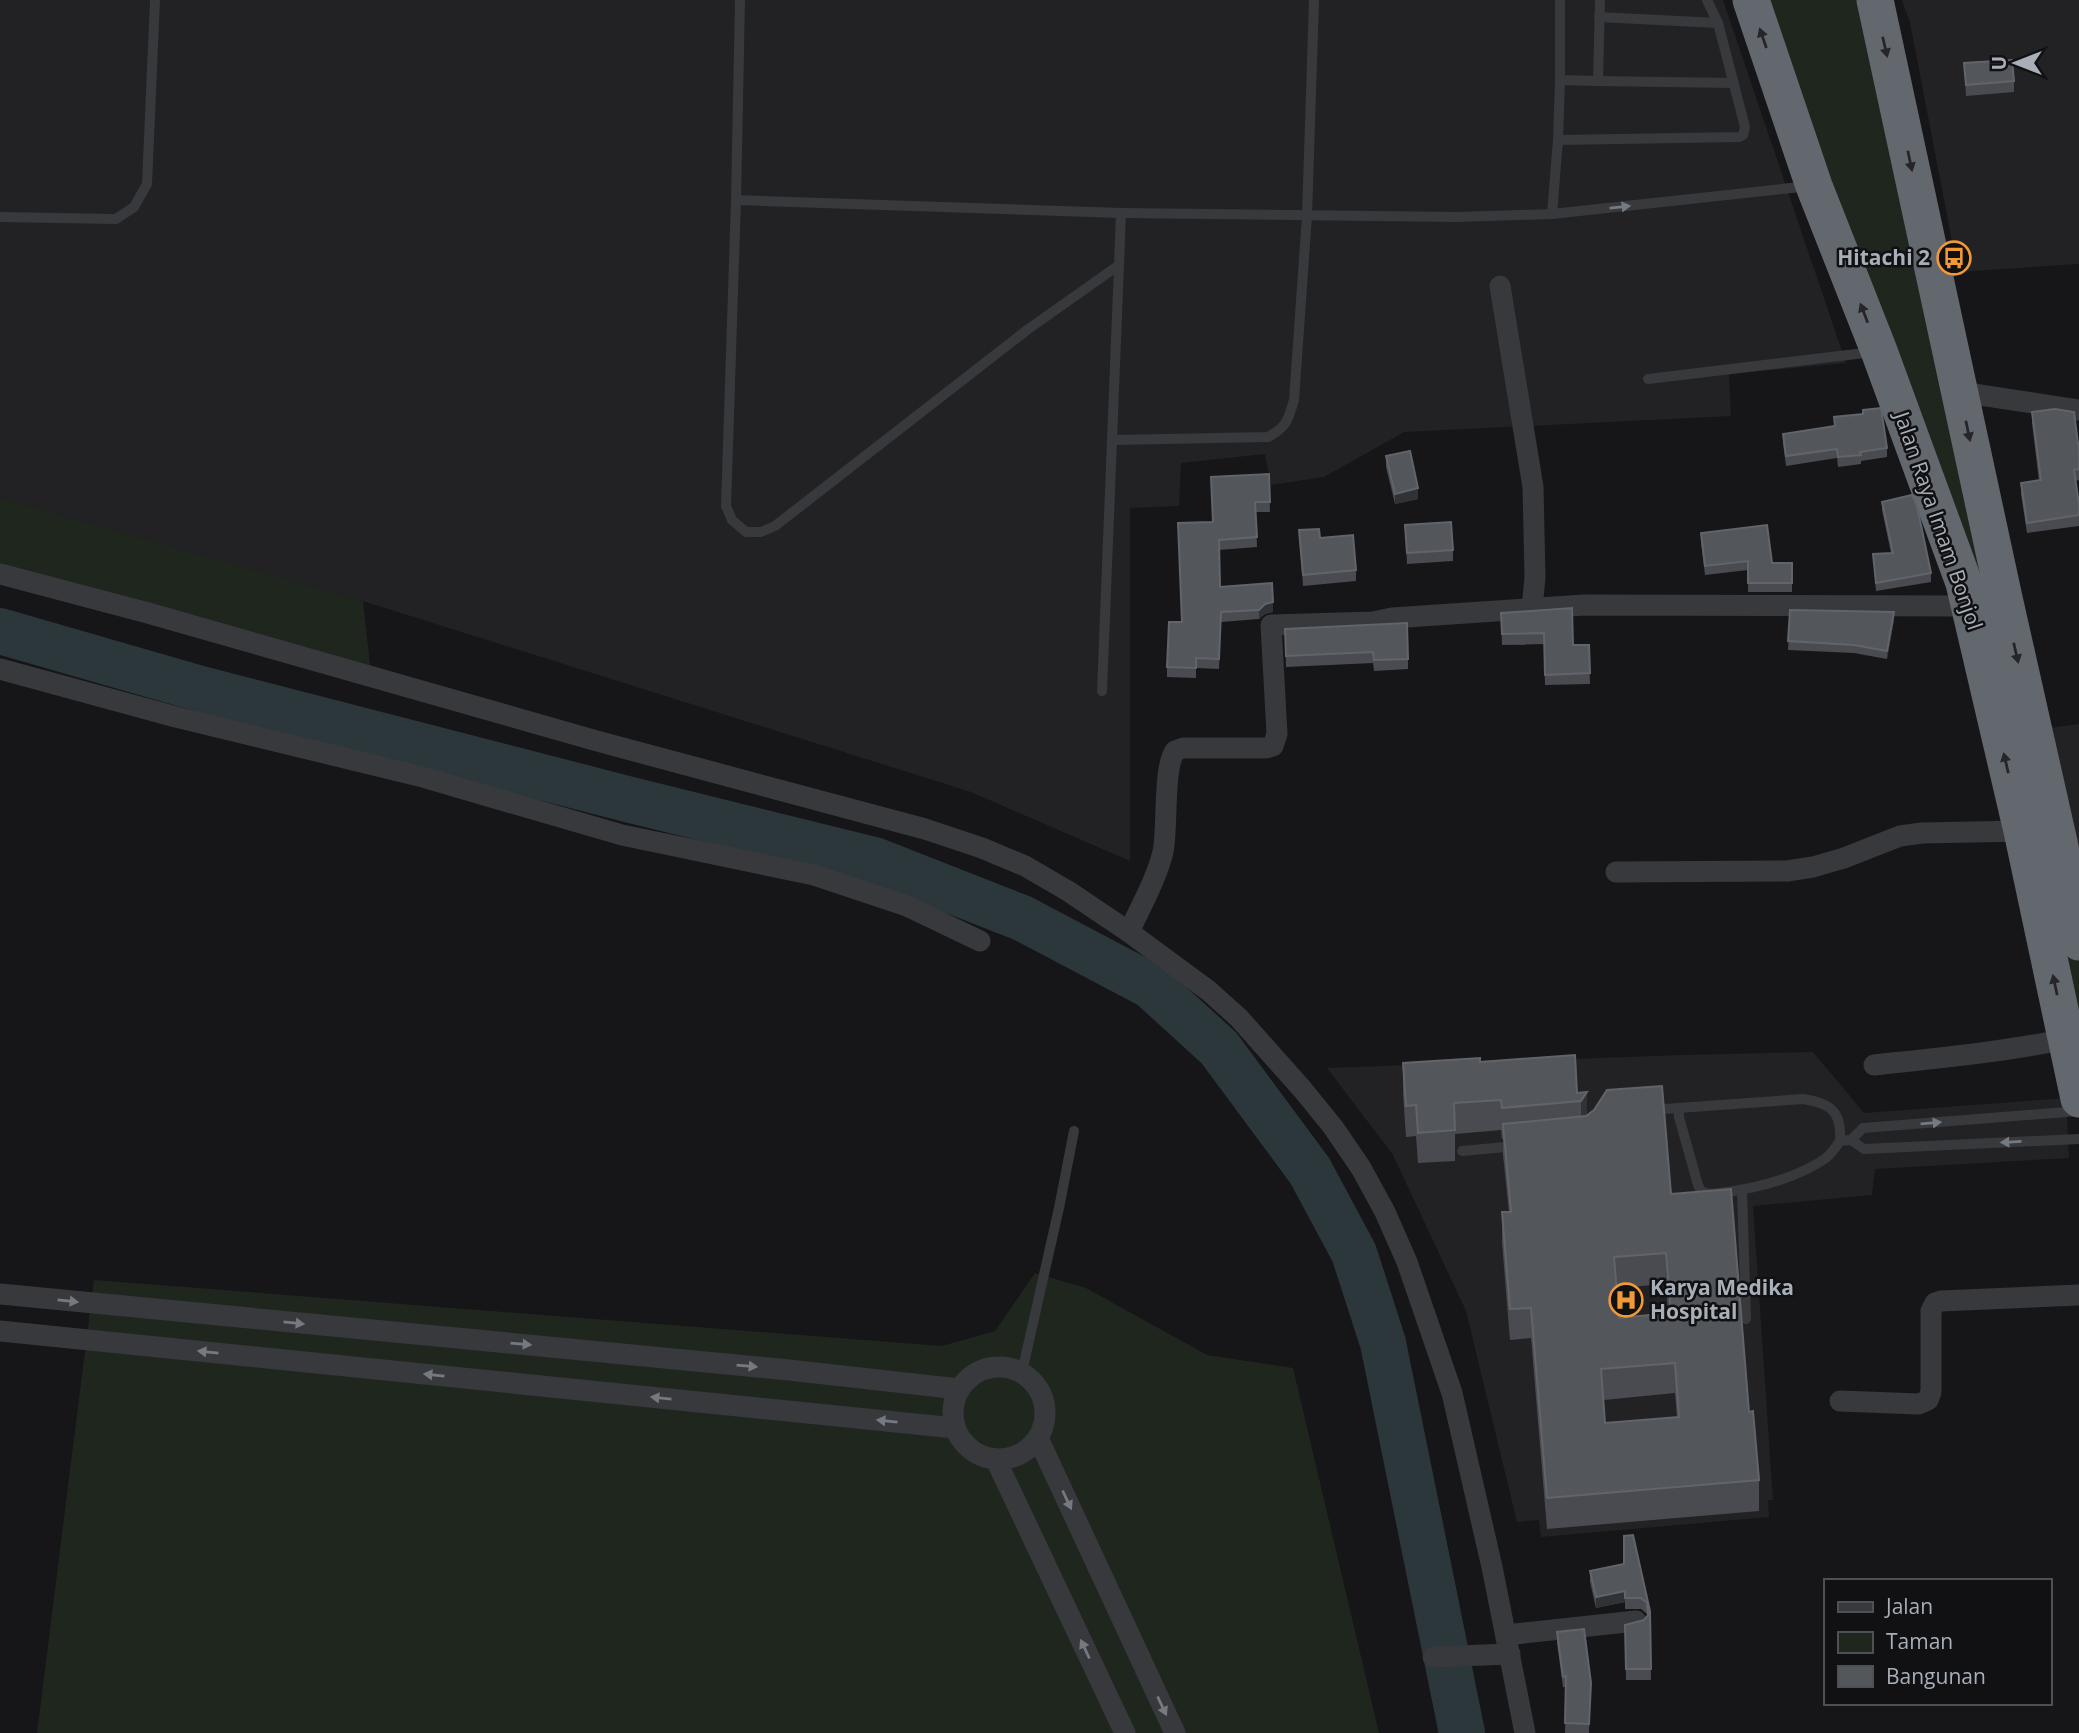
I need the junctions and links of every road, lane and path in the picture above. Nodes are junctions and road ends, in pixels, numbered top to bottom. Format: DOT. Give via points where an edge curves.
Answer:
graph roads {
  1 [pos="155,0"];
  2 [pos="740,0"];
  3 [pos="1314,0"];
  4 [pos="1560,0"];
  5 [pos="1600,0"];
  6 [pos="1707,0"];
  7 [pos="1751,0"];
  8 [pos="1875,0"];
  9 [pos="1599,17"];
  10 [pos="1718,23"];
  11 [pos="1560,80"];
  12 [pos="1598,82"];
  13 [pos="1733,83"];
  14 [pos="1558,140"];
  15 [pos="1814,186"];
  16 [pos="736,200"];
  17 [pos="1121,213"];
  18 [pos="1552,214"];
  19 [pos="1307,216"];
  20 [pos="0,217"];
  21 [pos="1119,265"];
  22 [pos="1500,286"];
  23 [pos="1879,351"];
  24 [pos="1648,379"];
  25 [pos="1960,392"];
  26 [pos="2079,410"];
  27 [pos="1112,440"];
  28 [pos="0,574"];
  29 [pos="1970,606"];
  30 [pos="1532,609"];
  31 [pos="0,669"];
  32 [pos="1102,691"];
  33 [pos="2022,831"];
  34 [pos="2069,841"];
  35 [pos="1616,872"];
  36 [pos="2074,897"];
  37 [pos="1129,932"];
  38 [pos="980,941"];
  39 [pos="2079,942"];
  40 [pos="2066,1039"];
  41 [pos="1874,1065"];
  42 [pos="2079,1100"];
  43 [pos="1679,1109"];
  44 [pos="1643,1110"];
  45 [pos="2079,1111"];
  46 [pos="1074,1131"];
  47 [pos="2079,1139"];
  48 [pos="1845,1140"];
  49 [pos="1526,1145"];
  50 [pos="1462,1151"];
  51 [pos="1742,1190"];
  52 [pos="0,1294"];
  53 [pos="2079,1295"];
  54 [pos="1746,1318"];
  55 [pos="0,1331"];
  56 [pos="1022,1372"];
  57 [pos="959,1390"];
  58 [pos="1840,1401"];
  59 [pos="955,1428"];
  60 [pos="1038,1438"];
  61 [pos="996,1460"];
  62 [pos="1636,1621"];
  63 [pos="1508,1644"];
  64 [pos="1435,1657"];
  65 [pos="1125,1733"];
  66 [pos="1175,1733"];
  67 [pos="1525,1733"];
  1 -- 20 [label="lane" via="147,184 134,207 116,219"];
  2 -- 16 [label="lane"];
  3 -- 19 [label="lane"];
  4 -- 11 [label="lane"];
  5 -- 9 [label="lane"];
  6 -- 10 [label="lane"];
  15 -- 7 [label="highway, Jalan Raya Imam Bonjol, one-way"];
  8 -- 25 [label="highway, Jalan Raya Imam Bonjol, one-way"];
  9 -- 10 [label="lane"];
  9 -- 12 [label="lane"];
  10 -- 13 [label="lane"];
  11 -- 12 [label="lane"];
  11 -- 14 [label="lane"];
  12 -- 13 [label="lane"];
  13 -- 14 [label="lane" via="1745,127 1739,137"];
  14 -- 18 [label="lane"];
  18 -- 15 [label="lane, one-way"];
  23 -- 15 [label="highway, Jalan Raya Imam Bonjol, one-way"];
  16 -- 17 [label="lane"];
  16 -- 21 [label="lane" via="726,506 732,520 746,532 775,526 1027,330"];
  17 -- 19 [label="lane"];
  17 -- 21 [label="lane"];
  18 -- 19 [label="lane"];
  19 -- 27 [label="lane" via="1294,400 1282,430 1268,437"];
  21 -- 27 [label="lane"];
  22 -- 30 [label="street" via="1533,487"];
  23 -- 24 [label="lane"];
  23 -- 29 [label="highway, Jalan Raya Imam Bonjol"];
  25 -- 26 [label="street"];
  25 -- 34 [label="highway, Jalan Raya Imam Bonjol, one-way"];
  27 -- 32 [label="lane"];
  28 -- 37 [label="street" via="925,829 1025,866"];
  29 -- 30 [label="street" via="1651,604"];
  33 -- 29 [label="highway, Jalan Raya Imam Bonjol, one-way"];
  30 -- 37 [label="street" via="1271,625 1276,741 1266,748 1175,751 1169,764 1163,850"];
  31 -- 38 [label="street" via="419,776 622,835 814,874 907,906"];
  33 -- 35 [label="street" via="1900,836 1844,858 1787,871"];
  40 -- 33 [label="highway, Jalan Raya Imam Bonjol, one-way"];
  34 -- 36 [label="highway, Jalan Raya Imam Bonjol"];
  36 -- 39 [label="highway, Jalan Raya Imam Bonjol"];
  37 -- 63 [label="street" via="1239,1018 1333,1127 1385,1212 1452,1393"];
  40 -- 41 [label="street"];
  40 -- 42 [label="highway, Jalan Raya Imam Bonjol"];
  43 -- 44 [label="lane"];
  43 -- 48 [label="lane" via="1803,1099 1822,1102 1834,1112"];
  43 -- 51 [label="lane" via="1701,1191"];
  48 -- 45 [label="lane, one-way" via="1863,1128"];
  46 -- 56 [label="lane"];
  47 -- 48 [label="lane, one-way" via="1864,1149"];
  48 -- 51 [label="lane" via="1806,1170"];
  49 -- 50 [label="lane"];
  51 -- 54 [label="lane"];
  52 -- 57 [label="street, one-way"];
  53 -- 58 [label="street" via="1935,1303 1928,1400 1919,1404"];
  59 -- 55 [label="street, one-way"];
  56 -- 57 [label="street" via="998,1366 976,1373"];
  56 -- 60 [label="street" via="1039,1390 1045,1414"];
  57 -- 59 [label="street" via="953,1409"];
  59 -- 61 [label="street" via="971,1450"];
  60 -- 61 [label="street" via="1020,1455"];
  60 -- 66 [label="street, one-way"];
  65 -- 61 [label="street, one-way"];
  62 -- 63 [label="street"];
  63 -- 64 [label="street" via="1468,1655"];
  63 -- 67 [label="street"];
}
